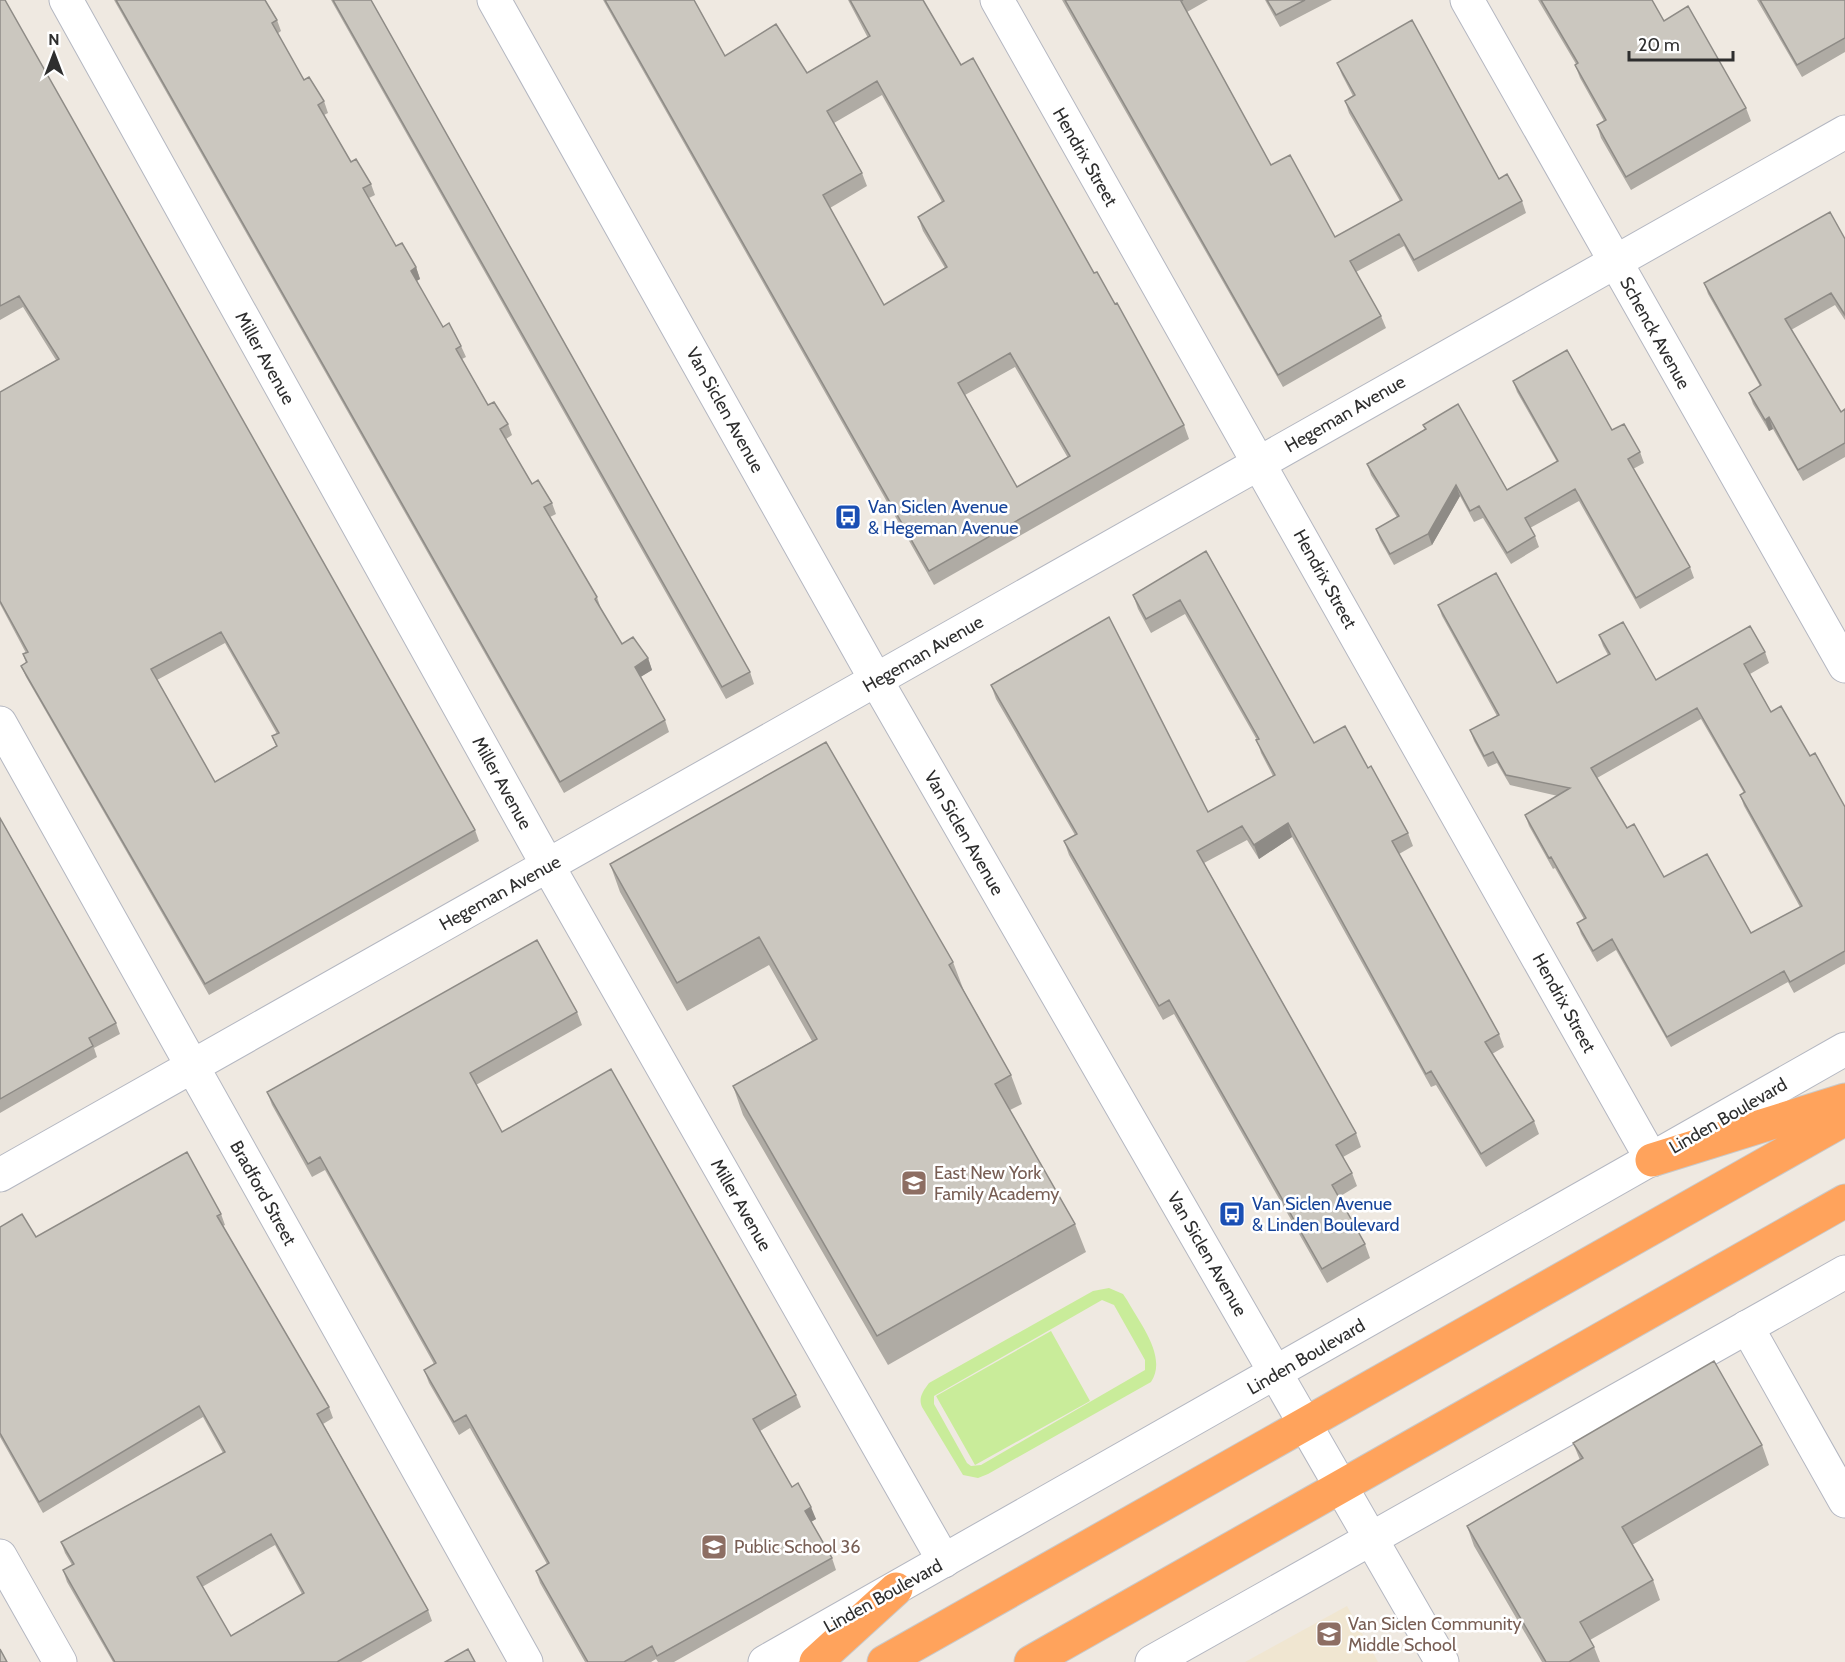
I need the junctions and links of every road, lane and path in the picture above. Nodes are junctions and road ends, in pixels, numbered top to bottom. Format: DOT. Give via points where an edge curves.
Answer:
graph roads {
  1 [pos="66,0"];
  2 [pos="494,0"];
  3 [pos="997,0"];
  4 [pos="1467,0"];
  5 [pos="1845,132"];
  6 [pos="1615,261"];
  7 [pos="1259,463"];
  8 [pos="1845,666"];
  9 [pos="876,680"];
  10 [pos="0,723"];
  11 [pos="548,866"];
  12 [pos="1845,1049"];
  13 [pos="192,1067"];
  14 [pos="1845,1100"];
  15 [pos="1845,1119"];
  16 [pos="1652,1160"];
  17 [pos="0,1175"];
  18 [pos="1845,1202"];
  19 [pos="1845,1272"];
  20 [pos="1747,1327"];
  21 [pos="1276,1374"];
  22 [pos="1304,1423"];
  23 [pos="1340,1485"];
  24 [pos="1845,1501"];
  25 [pos="1371,1539"];
  26 [pos="0,1556"];
  27 [pos="944,1561"];
  28 [pos="896,1589"];
  29 [pos="60,1662"];
  30 [pos="526,1662"];
  31 [pos="765,1662"];
  32 [pos="816,1662"];
  33 [pos="884,1662"];
  34 [pos="1031,1662"];
  35 [pos="1152,1662"];
  36 [pos="1442,1662"];
  1 -- 11 [label="street, Miller Avenue"];
  2 -- 9 [label="street, Van Siclen Avenue"];
  3 -- 7 [label="street, Hendrix Street"];
  4 -- 6 [label="street, Schenck Avenue"];
  5 -- 6 [label="street, Hegeman Avenue"];
  6 -- 7 [label="street, Hegeman Avenue"];
  6 -- 8 [label="street, Schenck Avenue"];
  7 -- 9 [label="street, Hegeman Avenue"];
  7 -- 16 [label="street, Hendrix Street"];
  9 -- 11 [label="street, Hegeman Avenue"];
  9 -- 21 [label="street, Van Siclen Avenue"];
  10 -- 13 [label="street, Bradford Street"];
  11 -- 13 [label="street, Hegeman Avenue"];
  11 -- 27 [label="street, Miller Avenue"];
  12 -- 16 [label="street, Linden Boulevard"];
  13 -- 17 [label="street, Hegeman Avenue"];
  13 -- 30 [label="street, Bradford Street"];
  14 -- 16 [label="highway"];
  15 -- 22 [label="highway"];
  16 -- 21 [label="street, Linden Boulevard"];
  18 -- 23 [label="highway"];
  19 -- 20 [label="street"];
  20 -- 24 [label="street"];
  20 -- 25 [label="street"];
  21 -- 22 [label="street, Van Siclen Avenue"];
  21 -- 27 [label="street, Linden Boulevard"];
  22 -- 23 [label="street, Van Siclen Avenue"];
  22 -- 33 [label="highway"];
  23 -- 25 [label="street, Van Siclen Avenue"];
  23 -- 34 [label="highway"];
  25 -- 35 [label="street"];
  25 -- 36 [label="street, Van Siclen Avenue"];
  26 -- 29 [label="street"];
  27 -- 28 [label="street, Linden Boulevard"];
  28 -- 31 [label="street, Linden Boulevard"];
  28 -- 32 [label="highway"];
}
